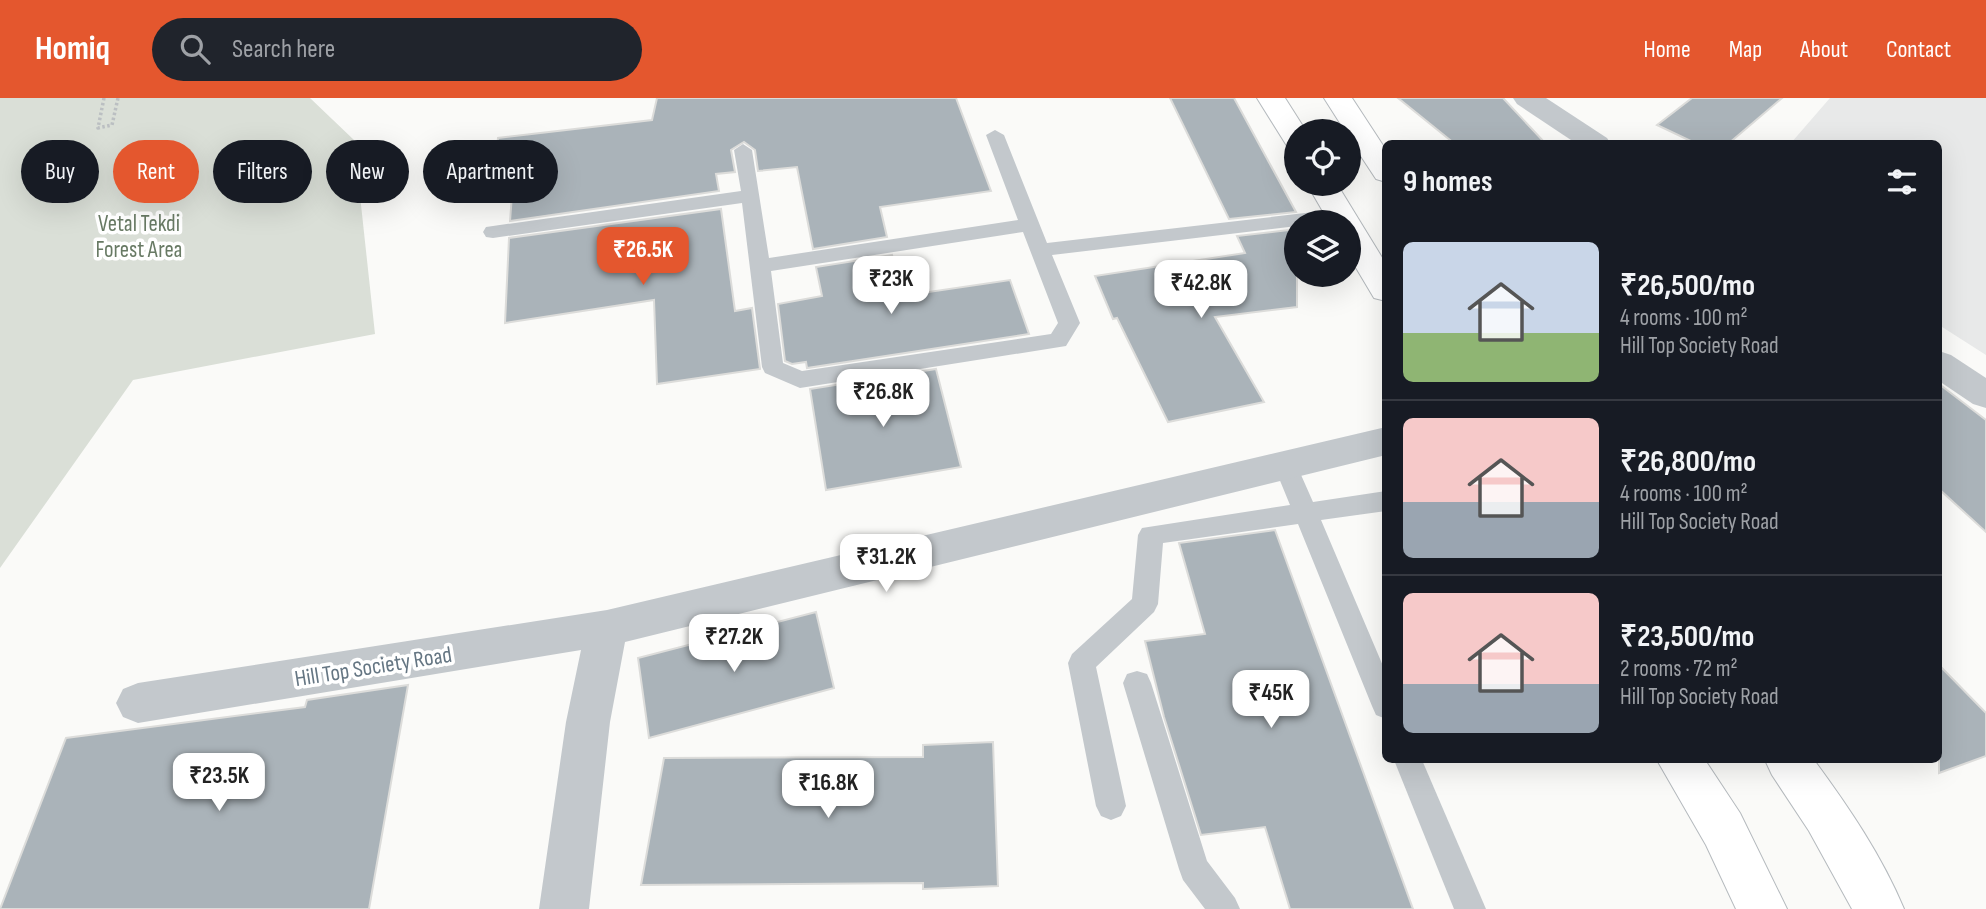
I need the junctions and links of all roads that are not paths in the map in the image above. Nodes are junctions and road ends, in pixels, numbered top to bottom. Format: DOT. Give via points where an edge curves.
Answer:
graph roads {
  1 [pos="1271,98"];
  2 [pos="1338,98"];
  3 [pos="1527,98"];
  4 [pos="1284,119"];
  5 [pos="995,135"];
  6 [pos="1591,140"];
  7 [pos="743,150"];
  8 [pos="1382,167"];
  9 [pos="751,196"];
  10 [pos="1031,225"];
  11 [pos="1284,228"];
  12 [pos="494,232"];
  13 [pos="1041,250"];
  14 [pos="1361,250"];
  15 [pos="760,266"];
  16 [pos="1382,284"];
  17 [pos="1942,366"];
  18 [pos="1986,395"];
  19 [pos="1382,443"];
  20 [pos="1286,466"];
  21 [pos="1382,502"];
  22 [pos="1306,513"];
  23 [pos="607,628"];
  24 [pos="1137,683"];
  25 [pos="1382,696"];
  26 [pos="138,703"];
  27 [pos="1409,763"];
  28 [pos="1681,763"];
  29 [pos="1790,763"];
  30 [pos="1111,807"];
  31 [pos="564,909"];
  32 [pos="1224,909"];
  33 [pos="1470,909"];
  34 [pos="1762,909"];
  35 [pos="1879,909"];
  1 -- 4 [label="main road"];
  2 -- 8 [label="main road"];
  3 -- 6 [label="street"];
  5 -- 10 [label="lane"];
  7 -- 9 [label="lane"];
  9 -- 12 [label="lane"];
  9 -- 15 [label="lane"];
  10 -- 13 [label="lane"];
  10 -- 15 [label="lane"];
  11 -- 13 [label="lane"];
  13 -- 15 [label="lane" via="1069,323 1058,341 800,380 773,367"];
  14 -- 16 [label="main road"];
  17 -- 18 [label="street"];
  19 -- 20 [label="street, Hill Top Society Road"];
  20 -- 22 [label="lane"];
  20 -- 23 [label="street, Hill Top Society Road"];
  21 -- 22 [label="lane"];
  22 -- 25 [label="lane"];
  22 -- 30 [label="lane" via="1151,536 1146,604 1082,663"];
  23 -- 26 [label="street, Hill Top Society Road"];
  23 -- 31 [label="street" via="588,722"];
  24 -- 32 [label="lane" via="1194,869"];
  27 -- 33 [label="lane"];
  28 -- 34 [label="main road" via="1723,829"];
  29 -- 35 [label="main road" via="1826,815"];
}
